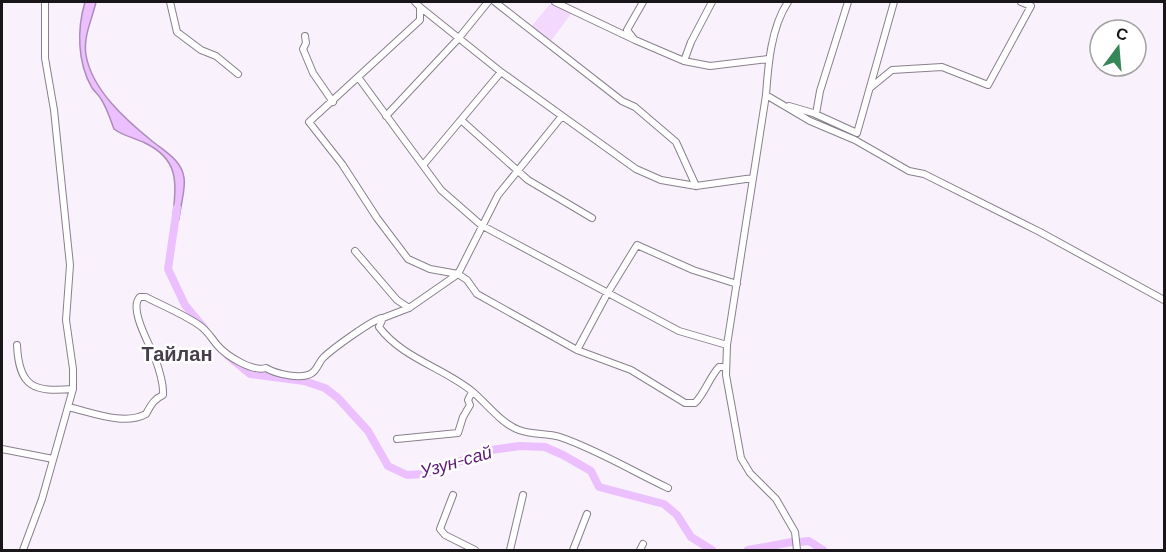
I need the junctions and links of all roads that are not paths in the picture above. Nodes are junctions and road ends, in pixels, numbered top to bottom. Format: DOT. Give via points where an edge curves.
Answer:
graph roads {
  1 [pos="45,2"];
  2 [pos="170,2"];
  3 [pos="488,2"];
  4 [pos="495,2"];
  5 [pos="555,2"];
  6 [pos="643,2"];
  7 [pos="712,2"];
  8 [pos="788,2"];
  9 [pos="848,2"];
  10 [pos="894,2"];
  11 [pos="1020,2"];
  12 [pos="417,4"];
  13 [pos="568,5"];
  14 [pos="306,36"];
  15 [pos="458,39"];
  16 [pos="635,40"];
  17 [pos="768,59"];
  18 [pos="684,61"];
  19 [pos="501,72"];
  20 [pos="238,74"];
  21 [pos="358,77"];
  22 [pos="870,88"];
  23 [pos="766,95"];
  24 [pos="333,102"];
  25 [pos="780,103"];
  26 [pos="816,114"];
  27 [pos="387,116"];
  28 [pos="562,116"];
  29 [pos="461,120"];
  30 [pos="424,164"];
  31 [pos="517,171"];
  32 [pos="753,178"];
  33 [pos="696,186"];
  34 [pos="592,218"];
  35 [pos="481,225"];
  36 [pos="356,251"];
  37 [pos="458,274"];
  38 [pos="737,284"];
  39 [pos="607,294"];
  40 [pos="1164,300"];
  41 [pos="409,308"];
  42 [pos="383,318"];
  43 [pos="17,345"];
  44 [pos="727,345"];
  45 [pos="577,350"];
  46 [pos="726,367"];
  47 [pos="73,389"];
  48 [pos="472,392"];
  49 [pos="68,407"];
  50 [pos="397,439"];
  51 [pos="2,449"];
  52 [pos="53,459"];
  53 [pos="668,488"];
  54 [pos="453,495"];
  55 [pos="523,495"];
  56 [pos="587,514"];
  57 [pos="23,550"];
  58 [pos="475,550"];
  59 [pos="510,550"];
  60 [pos="573,550"];
  61 [pos="797,550"];
  1 -- 47 [label="street" via="45,58 70,265 66,320"];
  2 -- 20 [label="street" via="177,32"];
  3 -- 15 [label="street"];
  4 -- 33 [label="street" via="676,142"];
  5 -- 13 [label="street"];
  6 -- 16 [label="street" via="627,30"];
  7 -- 18 [label="street"];
  8 -- 17 [label="street"];
  9 -- 26 [label="street"];
  10 -- 22 [label="street"];
  11 -- 22 [label="street" via="1031,6 988,85 942,67 892,70"];
  12 -- 15 [label="street"];
  12 -- 21 [label="street" via="420,20"];
  13 -- 16 [label="street"];
  14 -- 24 [label="street" via="303,49 307,60"];
  15 -- 19 [label="street"];
  15 -- 27 [label="street"];
  16 -- 18 [label="street"];
  17 -- 18 [label="street" via="710,66"];
  17 -- 23 [label="street"];
  19 -- 28 [label="street"];
  19 -- 29 [label="street"];
  21 -- 24 [label="street"];
  21 -- 27 [label="street"];
  22 -- 26 [label="street" via="857,133"];
  23 -- 25 [label="street"];
  23 -- 32 [label="street"];
  24 -- 37 [label="street" via="309,122 377,218 408,259 430,269"];
  25 -- 26 [label="street"];
  25 -- 40 [label="street" via="909,171 924,174 1040,232"];
  27 -- 30 [label="street"];
  28 -- 31 [label="street"];
  28 -- 33 [label="street" via="636,169 662,180"];
  29 -- 30 [label="street"];
  29 -- 31 [label="street"];
  30 -- 35 [label="street" via="441,190"];
  31 -- 34 [label="street"];
  31 -- 35 [label="street"];
  32 -- 33 [label="street"];
  32 -- 38 [label="street"];
  35 -- 37 [label="street"];
  35 -- 39 [label="street"];
  36 -- 41 [label="street" via="397,300"];
  37 -- 41 [label="street"];
  37 -- 45 [label="street" via="477,294"];
  38 -- 39 [label="street" via="637,245"];
  38 -- 44 [label="street"];
  39 -- 44 [label="street" via="679,331"];
  39 -- 45 [label="street"];
  41 -- 42 [label="street"];
  42 -- 48 [label="street" via="379,327 385,335"];
  42 -- 49 [label="street" via="375,319 324,357 312,373 282,375 249,366 218,346 193,321 140,297 135,306 155,358 163,395 140,417 128,420"];
  43 -- 47 [label="street" via="18,366 28,383 40,389"];
  44 -- 46 [label="street"];
  45 -- 46 [label="street" via="631,370 685,403 695,403 719,367"];
  46 -- 61 [label="street" via="741,458 776,499 795,532"];
  47 -- 49 [label="street"];
  48 -- 50 [label="street" via="458,433"];
  48 -- 53 [label="street" via="520,430 558,437 587,448"];
  49 -- 52 [label="street"];
  51 -- 52 [label="street"];
  52 -- 57 [label="street"];
  54 -- 58 [label="street" via="440,529"];
  55 -- 59 [label="street"];
  56 -- 60 [label="street"];
}
